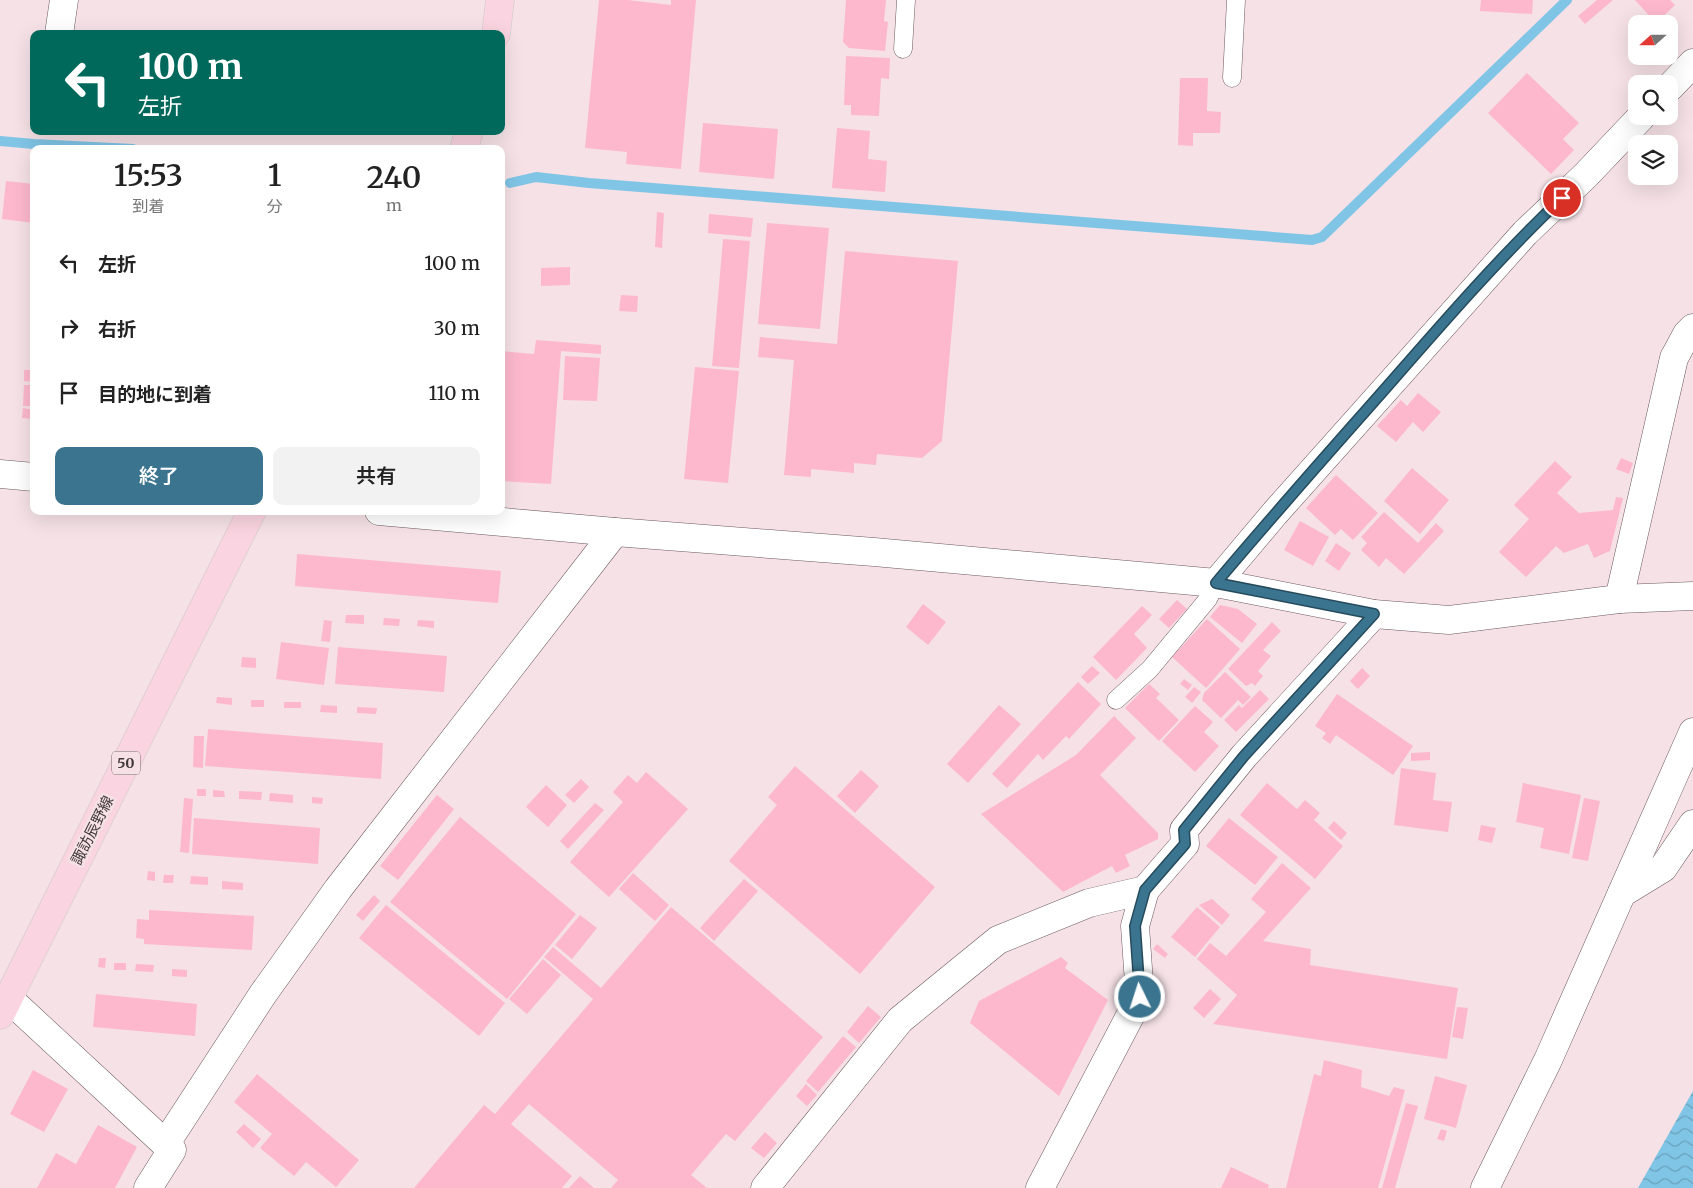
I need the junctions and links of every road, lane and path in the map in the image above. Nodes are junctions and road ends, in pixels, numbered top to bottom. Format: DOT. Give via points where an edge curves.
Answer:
graph roads {
  1 [pos="64,0"];
  2 [pos="500,0"];
  3 [pos="906,0"];
  4 [pos="1236,0"];
  5 [pos="60,30"];
  6 [pos="496,30"];
  7 [pos="903,49"];
  8 [pos="1693,63"];
  9 [pos="1232,78"];
  10 [pos="1678,79"];
  11 [pos="1633,125"];
  12 [pos="1693,328"];
  13 [pos="0,474"];
  14 [pos="30,477"];
  15 [pos="250,515"];
  16 [pos="424,515"];
  17 [pos="615,532"];
  18 [pos="1216,583"];
  19 [pos="1693,596"];
  20 [pos="1619,599"];
  21 [pos="1374,614"];
  22 [pos="1116,700"];
  23 [pos="1693,732"];
  24 [pos="1693,824"];
  25 [pos="1145,890"];
  26 [pos="1622,893"];
  27 [pos="4,1007"];
  28 [pos="166,1143"];
  29 [pos="148,1188"];
  30 [pos="765,1188"];
  31 [pos="1040,1188"];
  32 [pos="1485,1188"];
  1 -- 5 [label="street"];
  2 -- 6 [label="main road"];
  3 -- 7 [label="lane"];
  4 -- 9 [label="lane"];
  8 -- 10 [label="street"];
  11 -- 18 [label="street" via="1525,233"];
  12 -- 20 [label="street" via="1674,358"];
  13 -- 14 [label="street"];
  15 -- 27 [label="main road, 諏訪辰野線 / 50"];
  16 -- 17 [label="street"];
  17 -- 18 [label="street"];
  17 -- 28 [label="street" via="338,889 263,994"];
  18 -- 21 [label="street"];
  18 -- 22 [label="lane" via="1208,599 1150,669"];
  19 -- 20 [label="street"];
  20 -- 21 [label="street" via="1448,620"];
  21 -- 25 [label="street" via="1244,756 1184,830 1185,844"];
  23 -- 26 [label="street"];
  24 -- 26 [label="street" via="1663,868"];
  25 -- 30 [label="street" via="1089,903 998,940 900,1020"];
  25 -- 31 [label="street" via="1135,926 1140,997"];
  26 -- 32 [label="street" via="1548,1060"];
  27 -- 28 [label="street"];
  28 -- 29 [label="street" via="172,1150"];
}
